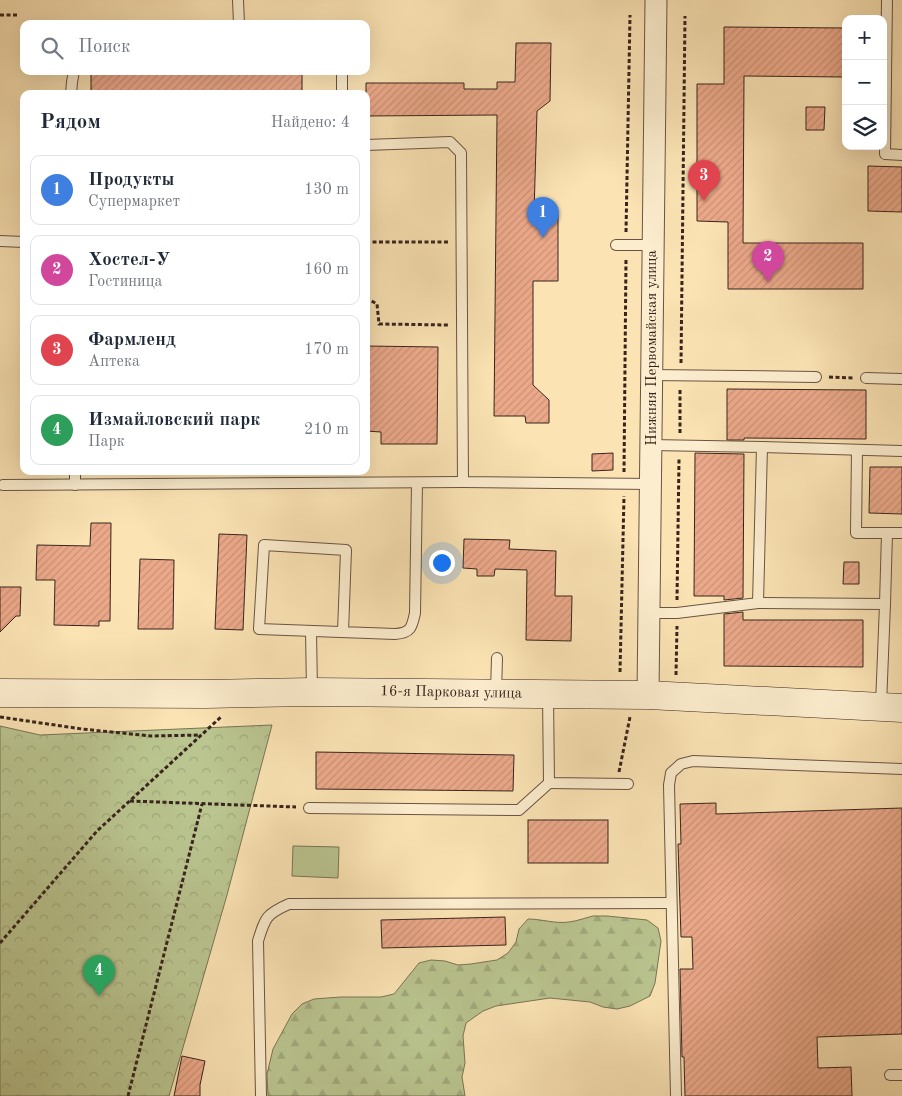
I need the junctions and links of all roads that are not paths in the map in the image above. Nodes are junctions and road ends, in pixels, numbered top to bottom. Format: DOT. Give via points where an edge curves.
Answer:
graph roads {
  1 [pos="238,0"];
  2 [pos="656,0"];
  3 [pos="887,0"];
  4 [pos="239,20"];
  5 [pos="73,75"];
  6 [pos="342,75"];
  7 [pos="72,90"];
  8 [pos="342,90"];
  9 [pos="370,145"];
  10 [pos="902,155"];
  11 [pos="0,241"];
  12 [pos="20,242"];
  13 [pos="621,245"];
  14 [pos="653,245"];
  15 [pos="651,375"];
  16 [pos="816,376"];
  17 [pos="866,378"];
  18 [pos="902,379"];
  19 [pos="651,445"];
  20 [pos="762,447"];
  21 [pos="857,450"];
  22 [pos="902,451"];
  23 [pos="75,475"];
  24 [pos="416,482"];
  25 [pos="463,482"];
  26 [pos="651,484"];
  27 [pos="3,485"];
  28 [pos="75,485"];
  29 [pos="887,533"];
  30 [pos="902,533"];
  31 [pos="758,603"];
  32 [pos="885,604"];
  33 [pos="649,613"];
  34 [pos="310,631"];
  35 [pos="343,632"];
  36 [pos="497,658"];
  37 [pos="312,692"];
  38 [pos="0,693"];
  39 [pos="496,694"];
  40 [pos="548,694"];
  41 [pos="640,702"];
  42 [pos="892,707"];
  43 [pos="902,769"];
  44 [pos="549,783"];
  45 [pos="628,784"];
  46 [pos="309,808"];
  47 [pos="671,903"];
  48 [pos="890,1075"];
  49 [pos="902,1075"];
  50 [pos="261,1096"];
  51 [pos="676,1096"];
  1 -- 4 [label="lane"];
  2 -- 14 [label="street, Нижняя Первомайская улица"];
  3 -- 10 [label="lane" via="885,154"];
  5 -- 7 [label="lane"];
  6 -- 8 [label="lane"];
  9 -- 25 [label="lane" via="450,142 460,153"];
  11 -- 12 [label="lane"];
  13 -- 14 [label="lane"];
  14 -- 15 [label="street, Нижняя Первомайская улица"];
  15 -- 16 [label="lane"];
  15 -- 19 [label="street, Нижняя Первомайская улица"];
  17 -- 18 [label="lane"];
  19 -- 20 [label="lane"];
  19 -- 26 [label="street, Нижняя Первомайская улица"];
  20 -- 21 [label="lane"];
  20 -- 31 [label="lane"];
  21 -- 22 [label="lane"];
  21 -- 29 [label="lane" via="856,533"];
  23 -- 28 [label="lane"];
  24 -- 25 [label="lane"];
  24 -- 28 [label="lane"];
  24 -- 35 [label="lane" via="415,613 410,628 407,632 395,634"];
  25 -- 26 [label="lane"];
  26 -- 33 [label="street, Нижняя Первомайская улица"];
  27 -- 28 [label="lane"];
  29 -- 30 [label="lane"];
  29 -- 32 [label="lane"];
  31 -- 32 [label="lane"];
  31 -- 33 [label="lane" via="677,613"];
  32 -- 42 [label="lane"];
  33 -- 41 [label="street, Нижняя Первомайская улица"];
  34 -- 35 [label="lane"];
  34 -- 35 [label="lane" via="259,629 264,545 346,550"];
  34 -- 37 [label="lane"];
  36 -- 39 [label="lane"];
  37 -- 38 [label="main road, 16-я Парковая улица"];
  37 -- 39 [label="main road, 16-я Парковая улица"];
  39 -- 40 [label="main road, 16-я Парковая улица"];
  40 -- 41 [label="main road, 16-я Парковая улица"];
  40 -- 44 [label="lane"];
  41 -- 42 [label="main road, 16-я Парковая улица"];
  43 -- 47 [label="lane" via="692,761 681,764 671,773 669,785"];
  44 -- 45 [label="lane"];
  44 -- 46 [label="lane" via="519,810"];
  47 -- 50 [label="lane" via="289,904 274,911 264,922 258,941"];
  47 -- 51 [label="lane"];
  48 -- 49 [label="lane"];
}
